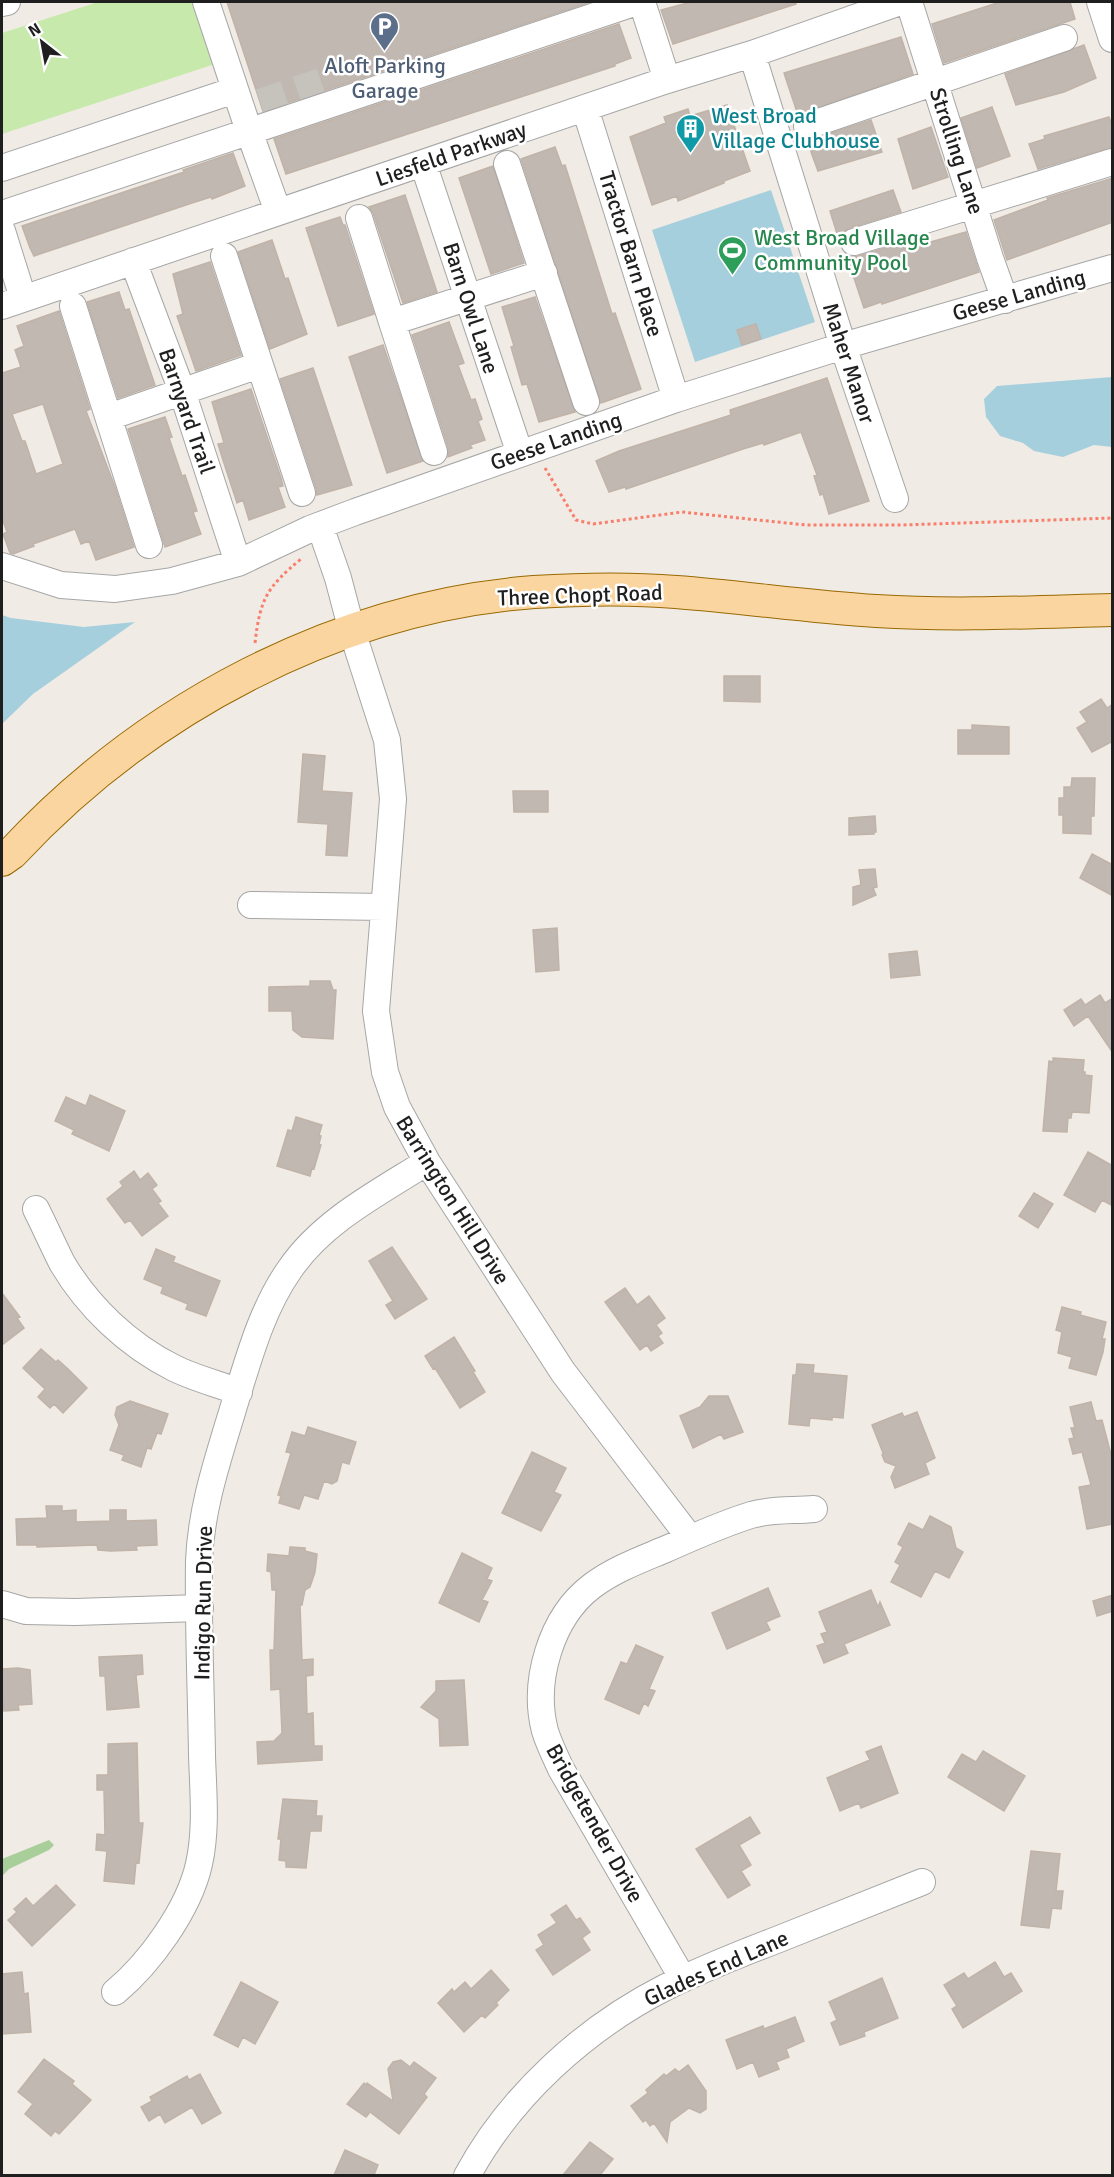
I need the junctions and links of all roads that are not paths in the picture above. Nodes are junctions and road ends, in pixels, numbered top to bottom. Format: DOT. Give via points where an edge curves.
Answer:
graph roads {
  1 [pos="7,2"];
  2 [pos="206,2"];
  3 [pos="638,2"];
  4 [pos="642,2"];
  5 [pos="900,2"];
  6 [pos="909,2"];
  7 [pos="1100,2"];
  8 [pos="2,3"];
  9 [pos="1064,38"];
  10 [pos="1113,39"];
  11 [pos="752,54"];
  12 [pos="667,80"];
  13 [pos="935,82"];
  14 [pos="246,108"];
  15 [pos="585,108"];
  16 [pos="807,126"];
  17 [pos="1113,162"];
  18 [pos="423,163"];
  19 [pos="507,164"];
  20 [pos="2,168"];
  21 [pos="974,205"];
  22 [pos="278,212"];
  23 [pos="2,214"];
  24 [pos="359,218"];
  25 [pos="2,231"];
  26 [pos="854,242"];
  27 [pos="224,256"];
  28 [pos="133,261"];
  29 [pos="1113,268"];
  30 [pos="544,273"];
  31 [pos="468,298"];
  32 [pos="1005,300"];
  33 [pos="12,302"];
  34 [pos="73,306"];
  35 [pos="393,322"];
  36 [pos="843,346"];
  37 [pos="259,365"];
  38 [pos="182,391"];
  39 [pos="676,399"];
  40 [pos="586,402"];
  41 [pos="109,417"];
  42 [pos="434,452"];
  43 [pos="520,454"];
  44 [pos="302,493"];
  45 [pos="895,500"];
  46 [pos="323,535"];
  47 [pos="149,544"];
  48 [pos="238,563"];
  49 [pos="2,566"];
  50 [pos="1113,610"];
  51 [pos="352,631"];
  52 [pos="5,864"];
  53 [pos="251,905"];
  54 [pos="384,908"];
  55 [pos="427,1162"];
  56 [pos="36,1209"];
  57 [pos="239,1392"];
  58 [pos="814,1509"];
  59 [pos="690,1538"];
  60 [pos="2,1604"];
  61 [pos="200,1608"];
  62 [pos="922,1882"];
  63 [pos="683,1979"];
  64 [pos="115,1992"];
  65 [pos="467,2175"];
  1 -- 8 [label="street"];
  2 -- 14 [label="street"];
  3 -- 14 [label="street"];
  4 -- 12 [label="street"];
  5 -- 11 [label="street, Liesfeld Parkway"];
  6 -- 13 [label="street, Strolling Lane"];
  7 -- 10 [label="street"];
  9 -- 13 [label="street"];
  11 -- 12 [label="street, Liesfeld Parkway"];
  11 -- 36 [label="street, Maher Manor"];
  12 -- 15 [label="street, Liesfeld Parkway"];
  13 -- 16 [label="street"];
  13 -- 21 [label="street, Strolling Lane"];
  14 -- 20 [label="street"];
  14 -- 22 [label="street"];
  14 -- 23 [label="street"];
  15 -- 18 [label="street, Liesfeld Parkway"];
  15 -- 39 [label="street, Tractor Barn Place"];
  17 -- 21 [label="street"];
  18 -- 22 [label="street, Liesfeld Parkway"];
  18 -- 31 [label="street, Barn Owl Lane"];
  19 -- 30 [label="street"];
  21 -- 26 [label="street"];
  21 -- 32 [label="street, Strolling Lane"];
  22 -- 28 [label="street, Liesfeld Parkway"];
  24 -- 35 [label="street"];
  25 -- 33 [label="street"];
  27 -- 37 [label="street"];
  28 -- 33 [label="street, Liesfeld Parkway"];
  28 -- 38 [label="street, Barnyard Trail"];
  29 -- 32 [label="street, Geese Landing"];
  30 -- 31 [label="street"];
  30 -- 40 [label="street"];
  31 -- 35 [label="street"];
  31 -- 43 [label="street, Barn Owl Lane"];
  32 -- 36 [label="street, Geese Landing"];
  34 -- 41 [label="street"];
  35 -- 42 [label="street"];
  36 -- 39 [label="street, Geese Landing"];
  36 -- 45 [label="street, Maher Manor"];
  37 -- 38 [label="street"];
  37 -- 44 [label="street"];
  38 -- 41 [label="street"];
  38 -- 48 [label="street, Barnyard Trail"];
  39 -- 43 [label="street, Geese Landing"];
  41 -- 47 [label="street"];
  43 -- 46 [label="street, Geese Landing"];
  46 -- 48 [label="street, Geese Landing"];
  46 -- 51 [label="street, Barrington Hill Drive"];
  48 -- 49 [label="street, Geese Landing" via="172,581 116,589 60,585"];
  50 -- 51 [label="main road, Three Chopt Road" via="877,611 675,591 534,592 468,601"];
  51 -- 52 [label="main road, Three Chopt Road" via="288,655 225,686 148,734 70,796"];
  51 -- 54 [label="street, Barrington Hill Drive" via="387,740 393,799"];
  53 -- 54 [label="street"];
  54 -- 55 [label="street, Barrington Hill Drive" via="376,1011 385,1072 397,1107"];
  55 -- 57 [label="street, Indigo Run Drive" via="325,1230 290,1269 267,1307"];
  55 -- 59 [label="street, Barrington Hill Drive" via="563,1372"];
  56 -- 57 [label="street" via="62,1262 107,1321 175,1368"];
  57 -- 61 [label="street, Indigo Run Drive" via="202,1527"];
  58 -- 59 [label="street, Bridgetender Drive" via="753,1514"];
  59 -- 63 [label="street, Bridgetender Drive" via="615,1571 591,1587 577,1601 552,1642 542,1680 544,1729 561,1769"];
  60 -- 61 [label="street" via="26,1611 65,1612"];
  61 -- 64 [label="street, Indigo Run Drive" via="204,1815 199,1865 176,1919 150,1956"];
  62 -- 63 [label="street, Glades End Lane"];
  63 -- 65 [label="street, Glades End Lane" via="610,2021 545,2074 497,2129"];
}
